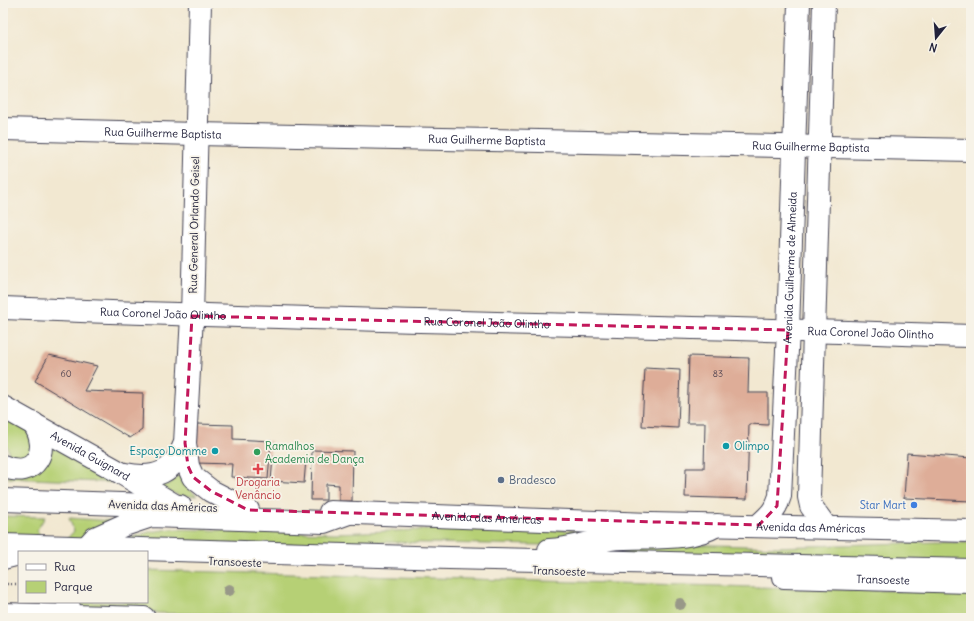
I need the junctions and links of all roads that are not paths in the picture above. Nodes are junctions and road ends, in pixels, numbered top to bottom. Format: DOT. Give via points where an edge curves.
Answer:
graph roads {
  1 [pos="200,3"];
  2 [pos="799,3"];
  3 [pos="824,3"];
  4 [pos="3,129"];
  5 [pos="196,134"];
  6 [pos="794,148"];
  7 [pos="820,148"];
  8 [pos="971,150"];
  9 [pos="3,308"];
  10 [pos="192,316"];
  11 [pos="788,330"];
  12 [pos="814,330"];
  13 [pos="971,336"];
  14 [pos="3,407"];
  15 [pos="33,424"];
  16 [pos="185,443"];
  17 [pos="3,466"];
  18 [pos="121,473"];
  19 [pos="3,500"];
  20 [pos="176,506"];
  21 [pos="248,510"];
  22 [pos="349,513"];
  23 [pos="717,525"];
  24 [pos="759,526"];
  25 [pos="826,528"];
  26 [pos="971,531"];
  27 [pos="84,550"];
  28 [pos="65,551"];
  29 [pos="130,551"];
  30 [pos="148,551"];
  31 [pos="449,558"];
  32 [pos="148,560"];
  33 [pos="971,570"];
  34 [pos="971,582"];
  35 [pos="70,612"];
  36 [pos="7,613"];
  37 [pos="144,618"];
  1 -- 5 [label="main road, Rua General Orlando Geisel"];
  2 -- 6 [label="main road, Avenida Guilherme de Almeida"];
  3 -- 7 [label="main road"];
  4 -- 5 [label="main road, Rua Guilherme Baptista"];
  5 -- 6 [label="main road, Rua Guilherme Baptista"];
  5 -- 10 [label="main road, Rua General Orlando Geisel"];
  6 -- 7 [label="main road, Rua Guilherme Baptista"];
  6 -- 11 [label="main road, Avenida Guilherme de Almeida"];
  7 -- 8 [label="main road, Rua Guilherme Baptista"];
  7 -- 12 [label="main road"];
  9 -- 10 [label="main road, Rua Coronel João Olintho"];
  10 -- 11 [label="main road, Rua Coronel João Olintho"];
  10 -- 16 [label="main road, Rua General Orlando Geisel"];
  11 -- 12 [label="main road, Rua Coronel João Olintho"];
  11 -- 24 [label="main road, Avenida Guilherme de Almeida" via="780,496 777,506"];
  12 -- 13 [label="main road, Rua Coronel João Olintho"];
  12 -- 25 [label="main road" via="809,497 811,506"];
  14 -- 15 [label="main road, Avenida Guignard"];
  15 -- 17 [label="main road" via="42,440 37,460 30,467 21,470 11,470"];
  15 -- 18 [label="main road, Avenida Guignard"];
  16 -- 18 [label="main road" via="181,455 173,466 162,473 150,476"];
  16 -- 21 [label="main road, Rua General Orlando Geisel" via="188,466 193,477"];
  18 -- 20 [label="main road, Avenida Guignard"];
  19 -- 20 [label="main road, Avenida das Américas"];
  20 -- 21 [label="main road, Avenida das Américas"];
  21 -- 22 [label="main road, Avenida das Américas"];
  22 -- 23 [label="main road, Avenida das Américas"];
  22 -- 27 [label="main road" via="324,522 152,516 105,533 95,538"];
  23 -- 24 [label="main road, Avenida das Américas"];
  23 -- 31 [label="main road" via="706,531 685,535 624,538 553,550 464,551"];
  24 -- 25 [label="main road, Avenida das Américas"];
  25 -- 26 [label="main road, Avenida das Américas"];
  27 -- 28 [label="main road"];
  27 -- 29 [label="main road"];
  30 -- 31 [label="main road"];
  31 -- 33 [label="main road"];
  32 -- 34 [label="main road, Transoeste"];
  35 -- 36 [label="main road"];
  35 -- 37 [label="main road"];
}
